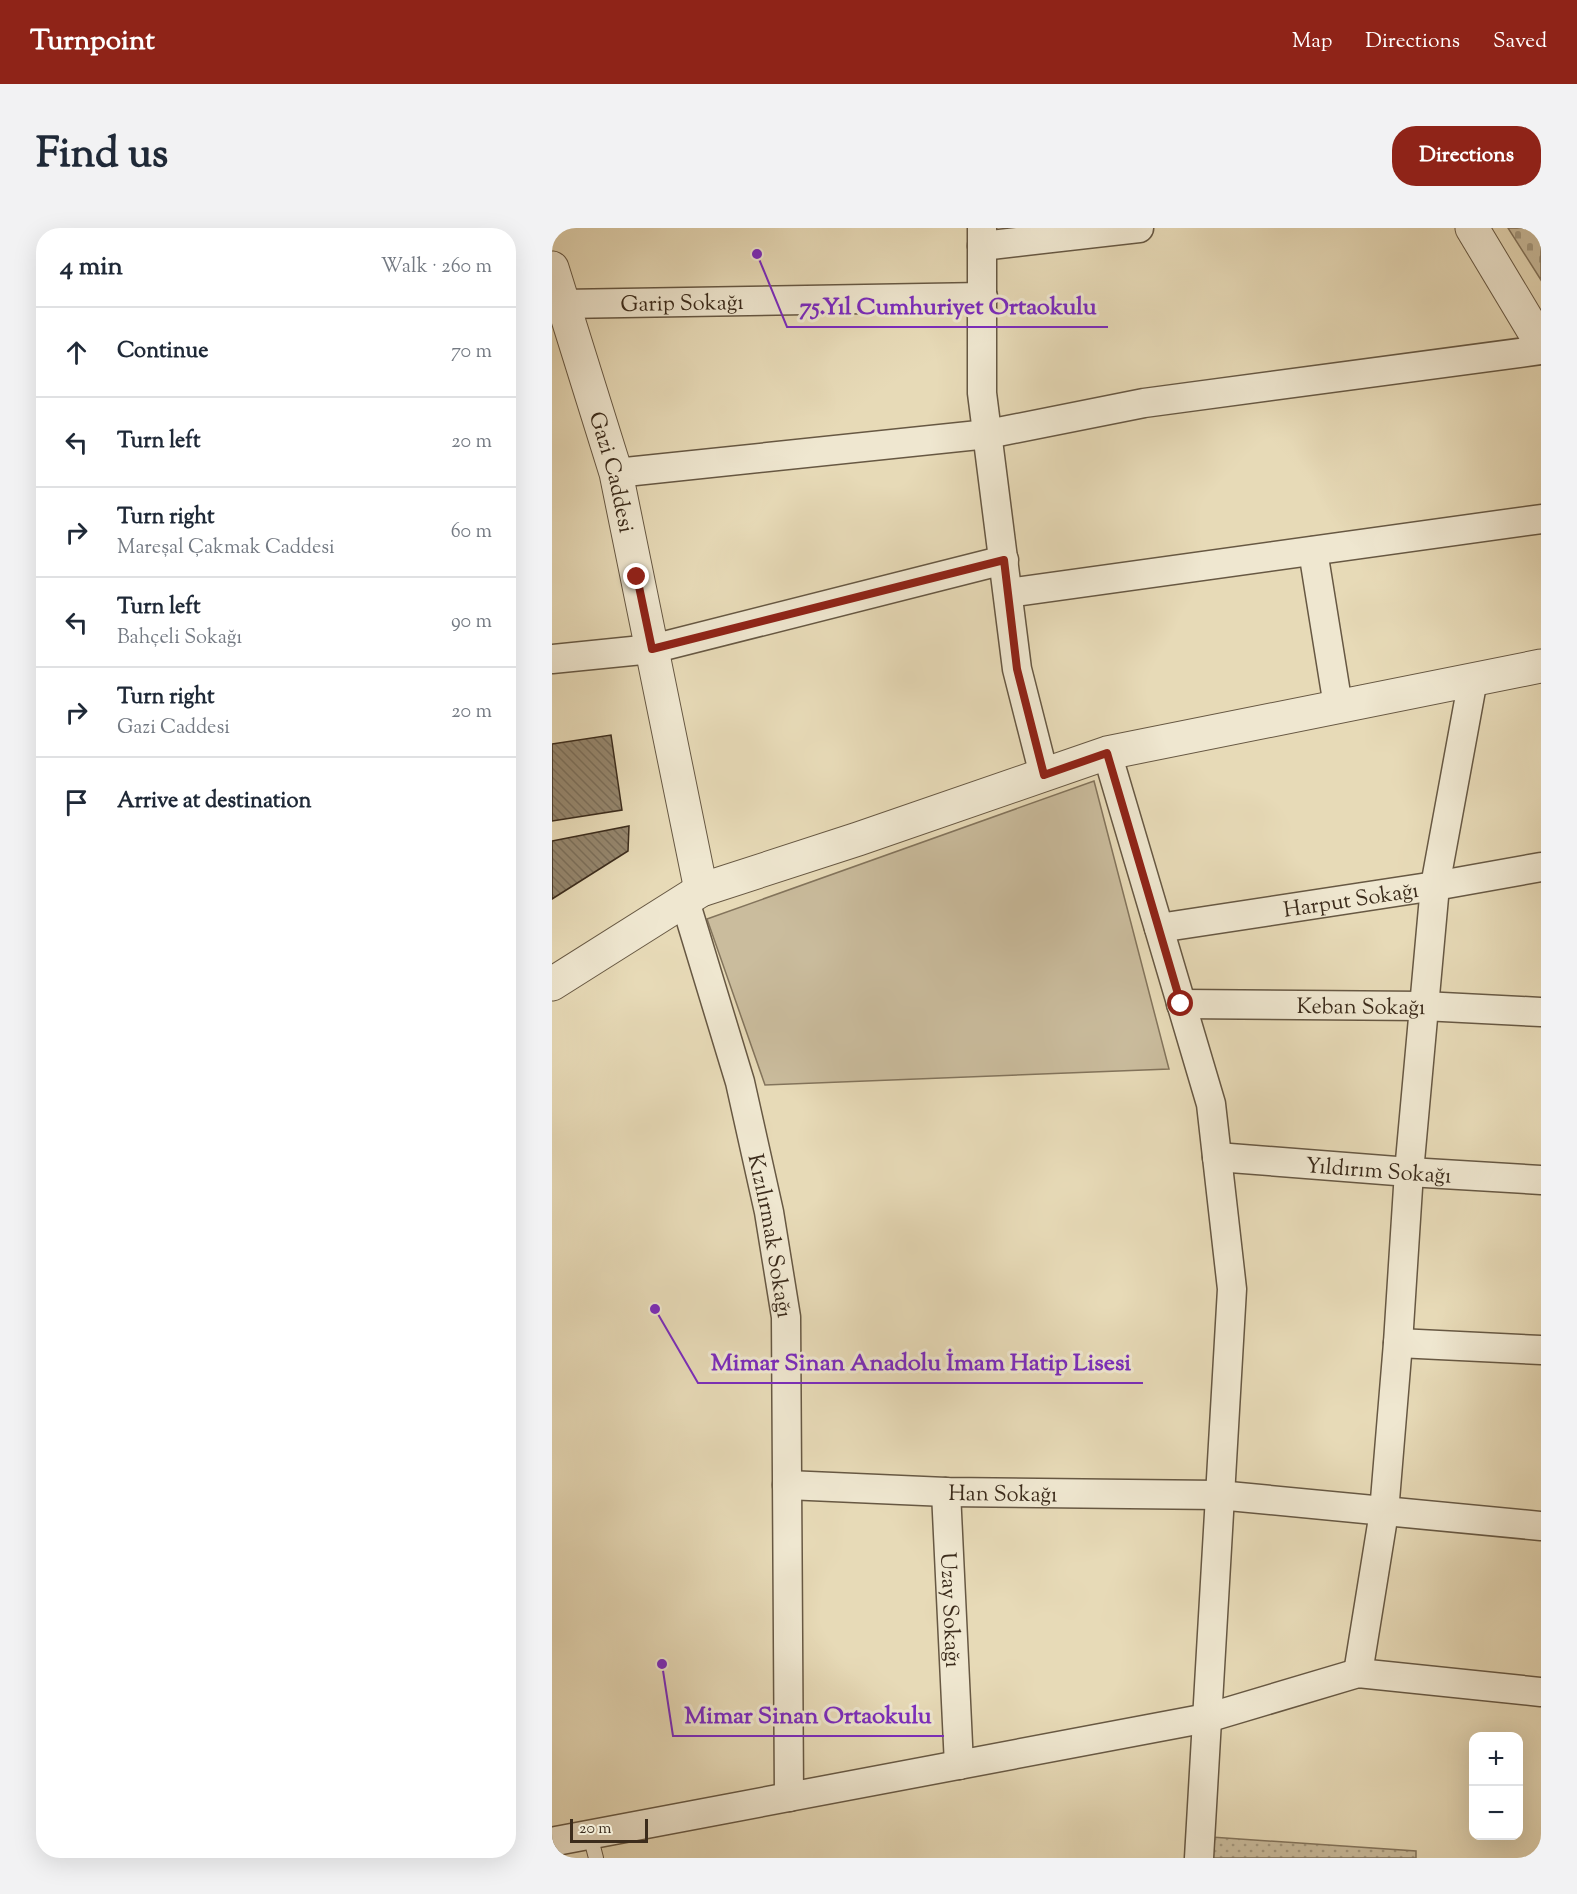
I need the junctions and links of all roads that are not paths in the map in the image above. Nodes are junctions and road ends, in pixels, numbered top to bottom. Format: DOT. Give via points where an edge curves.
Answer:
graph roads {
  1 [pos="1139,228"];
  2 [pos="1472,228"];
  3 [pos="982,237"];
  4 [pos="552,268"];
  5 [pos="982,297"];
  6 [pos="562,304"];
  7 [pos="1541,343"];
  8 [pos="1541,350"];
  9 [pos="988,434"];
  10 [pos="616,473"];
  11 [pos="1541,519"];
  12 [pos="1313,550"];
  13 [pos="1004,560"];
  14 [pos="1008,593"];
  15 [pos="652,649"];
  16 [pos="552,659"];
  17 [pos="1541,666"];
  18 [pos="1473,679"];
  19 [pos="1338,706"];
  20 [pos="1107,753"];
  21 [pos="1044,775"];
  22 [pos="1541,867"];
  23 [pos="1436,886"];
  24 [pos="693,896"];
  25 [pos="1159,928"];
  26 [pos="552,984"];
  27 [pos="1181,1004"];
  28 [pos="1423,1006"];
  29 [pos="1541,1012"];
  30 [pos="1217,1157"];
  31 [pos="1409,1172"];
  32 [pos="1541,1180"];
  33 [pos="1398,1343"];
  34 [pos="1541,1350"];
  35 [pos="787,1485"];
  36 [pos="946,1492"];
  37 [pos="1218,1495"];
  38 [pos="1384,1512"];
  39 [pos="1541,1526"];
  40 [pos="1358,1673"];
  41 [pos="1541,1692"];
  42 [pos="1207,1718"];
  43 [pos="959,1766"];
  44 [pos="789,1797"];
  45 [pos="556,1843"];
  46 [pos="593,1846"];
  47 [pos="1199,1858"];
  1 -- 3 [label="street"];
  2 -- 7 [label="street"];
  3 -- 5 [label="street"];
  4 -- 6 [label="street, Gazi Caddesi"];
  5 -- 6 [label="street, Garip Sokağı"];
  5 -- 9 [label="street" via="982,393"];
  6 -- 10 [label="street, Gazi Caddesi"];
  8 -- 9 [label="street" via="1144,403"];
  9 -- 10 [label="street"];
  9 -- 13 [label="street"];
  10 -- 15 [label="street, Gazi Caddesi"];
  11 -- 12 [label="street"];
  12 -- 14 [label="street"];
  12 -- 19 [label="street"];
  13 -- 14 [label="street"];
  13 -- 15 [label="street"];
  14 -- 21 [label="street" via="1017,669"];
  15 -- 16 [label="street"];
  15 -- 24 [label="street, Gazi Caddesi"];
  17 -- 18 [label="street"];
  18 -- 19 [label="street"];
  18 -- 23 [label="street"];
  19 -- 20 [label="street"];
  20 -- 21 [label="street"];
  20 -- 25 [label="street"];
  21 -- 24 [label="street"];
  22 -- 23 [label="street, Harput Sokağı"];
  23 -- 25 [label="street, Harput Sokağı"];
  23 -- 28 [label="street"];
  24 -- 26 [label="street"];
  24 -- 35 [label="street, Kızılırmak Sokağı" via="769,1212 786,1317"];
  25 -- 27 [label="street"];
  27 -- 28 [label="street, Keban Sokağı"];
  27 -- 30 [label="street" via="1211,1104"];
  28 -- 29 [label="street, Keban Sokağı"];
  28 -- 31 [label="street"];
  30 -- 31 [label="street, Yıldırım Sokağı"];
  30 -- 37 [label="street" via="1232,1289"];
  31 -- 32 [label="street, Yıldırım Sokağı"];
  31 -- 33 [label="street"];
  33 -- 34 [label="street"];
  33 -- 38 [label="street"];
  35 -- 36 [label="street, Han Sokağı"];
  35 -- 44 [label="street, Kızılırmak Sokağı"];
  36 -- 37 [label="street, Han Sokağı"];
  36 -- 43 [label="street, Uzay Sokağı"];
  37 -- 38 [label="street, Han Sokağı"];
  37 -- 42 [label="street"];
  38 -- 39 [label="street, Han Sokağı"];
  38 -- 40 [label="street"];
  40 -- 41 [label="street"];
  40 -- 42 [label="street"];
  42 -- 43 [label="street"];
  42 -- 47 [label="street"];
  43 -- 44 [label="street"];
  44 -- 46 [label="street"];
  45 -- 46 [label="street"];
}
